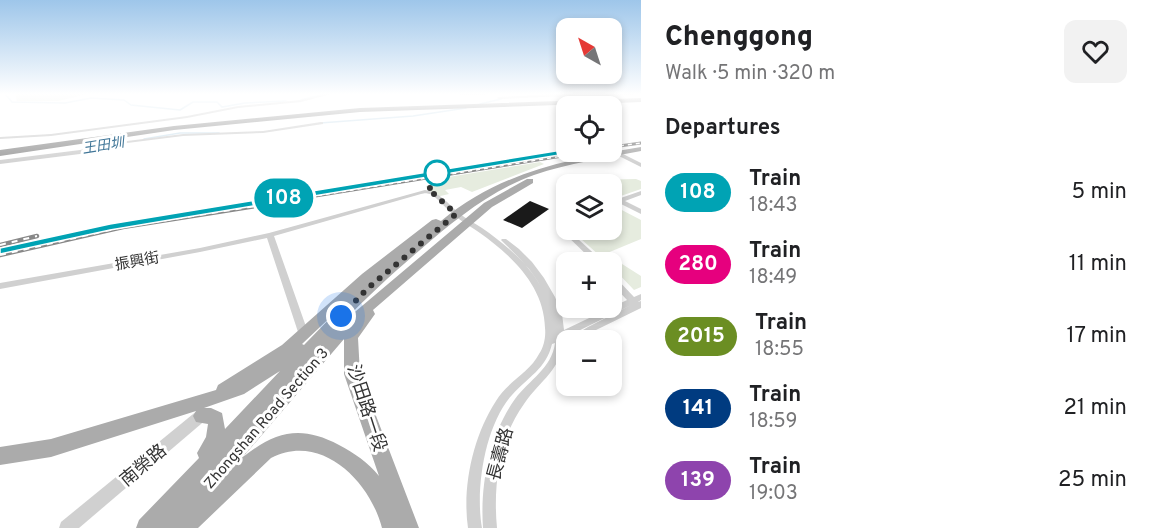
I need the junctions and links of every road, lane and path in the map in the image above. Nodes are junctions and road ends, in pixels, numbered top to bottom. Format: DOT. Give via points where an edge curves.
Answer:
graph roads {
  1 [pos="172,119"];
  2 [pos="241,119"];
  3 [pos="271,119"];
  4 [pos="321,123"];
  5 [pos="216,124"];
  6 [pos="87,136"];
  7 [pos="0,138"];
  8 [pos="0,143"];
  9 [pos="641,149"];
  10 [pos="622,152"];
  11 [pos="0,156"];
  12 [pos="622,156"];
  13 [pos="641,157"];
  14 [pos="630,159"];
  15 [pos="569,162"];
  16 [pos="641,165"];
  17 [pos="641,193"];
  18 [pos="622,200"];
  19 [pos="622,205"];
  20 [pos="641,212"];
  21 [pos="456,214"];
  22 [pos="468,221"];
  23 [pos="270,235"];
  24 [pos="575,240"];
  25 [pos="587,252"];
  26 [pos="1,286"];
  27 [pos="622,288"];
  28 [pos="383,294"];
  29 [pos="638,303"];
  30 [pos="556,314"];
  31 [pos="560,318"];
  32 [pos="578,327"];
  33 [pos="328,329"];
  34 [pos="575,330"];
  35 [pos="589,330"];
  36 [pos="304,335"];
  37 [pos="548,342"];
  38 [pos="556,343"];
  39 [pos="556,347"];
  40 [pos="545,355"];
  41 [pos="556,356"];
  42 [pos="213,398"];
  43 [pos="201,416"];
  44 [pos="0,456"];
  45 [pos="188,482"];
  46 [pos="67,528"];
  47 [pos="147,528"];
  48 [pos="170,528"];
  49 [pos="180,528"];
  50 [pos="393,528"];
  51 [pos="408,528"];
  52 [pos="475,528"];
  53 [pos="490,528"];
  1 -- 7 [label="street"];
  2 -- 6 [label="highway"];
  3 -- 5 [label="highway"];
  4 -- 11 [label="street" via="263,132 174,136 80,152"];
  5 -- 11 [label="highway"];
  5 -- 11 [label="highway"];
  6 -- 8 [label="highway"];
  6 -- 11 [label="highway"];
  9 -- 10 [label="main road, Zhongshan Road Section 3"];
  12 -- 14 [label="street"];
  13 -- 14 [label="main road, Zhongshan Road Section 3"];
  14 -- 16 [label="street"];
  14 -- 22 [label="main road, Zhongshan Road Section 3" via="532,180"];
  15 -- 21 [label="main road, Zhongshan Road Section 3" via="529,174 486,194"];
  17 -- 18 [label="street"];
  19 -- 20 [label="street"];
  21 -- 22 [label="street"];
  21 -- 23 [label="street, 振興街" via="434,194 424,191"];
  21 -- 33 [label="main road, Zhongshan Road Section 3" via="367,289"];
  21 -- 36 [label="main road, Zhongshan Road Section 3" via="444,217 399,251"];
  22 -- 28 [label="main road, Zhongshan Road Section 3"];
  22 -- 30 [label="street" via="494,233 524,257 547,288"];
  22 -- 37 [label="street" via="506,248 531,276 549,319"];
  23 -- 26 [label="street, 振興街"];
  23 -- 36 [label="street"];
  24 -- 25 [label="street"];
  27 -- 29 [label="street"];
  28 -- 48 [label="main road, Zhongshan Road Section 3" via="323,351"];
  28 -- 51 [label="main road, 沙田路一段" via="351,338 352,374"];
  29 -- 32 [label="street"];
  29 -- 35 [label="street"];
  31 -- 32 [label="street"];
  32 -- 34 [label="street"];
  33 -- 42 [label="main road" via="289,359 238,389"];
  33 -- 45 [label="main road, Zhongshan Road Section 3"];
  36 -- 42 [label="main road, Zhongshan Road Section 3"];
  37 -- 38 [label="street"];
  37 -- 40 [label="street"];
  39 -- 40 [label="street"];
  40 -- 52 [label="street, 長壽路" via="505,395 489,426 473,498"];
  41 -- 53 [label="street, 長壽路" via="515,407 504,431 490,485"];
  42 -- 43 [label="street, 南榮路"];
  42 -- 44 [label="main road" via="51,448"];
  43 -- 45 [label="main road" via="216,419 217,436"];
  43 -- 46 [label="street, 南榮路"];
  45 -- 47 [label="main road, Zhongshan Road Section 3"];
  49 -- 50 [label="main road, 沙田路一段" via="202,512 264,450 297,441 330,448 364,473 378,489"];
}
